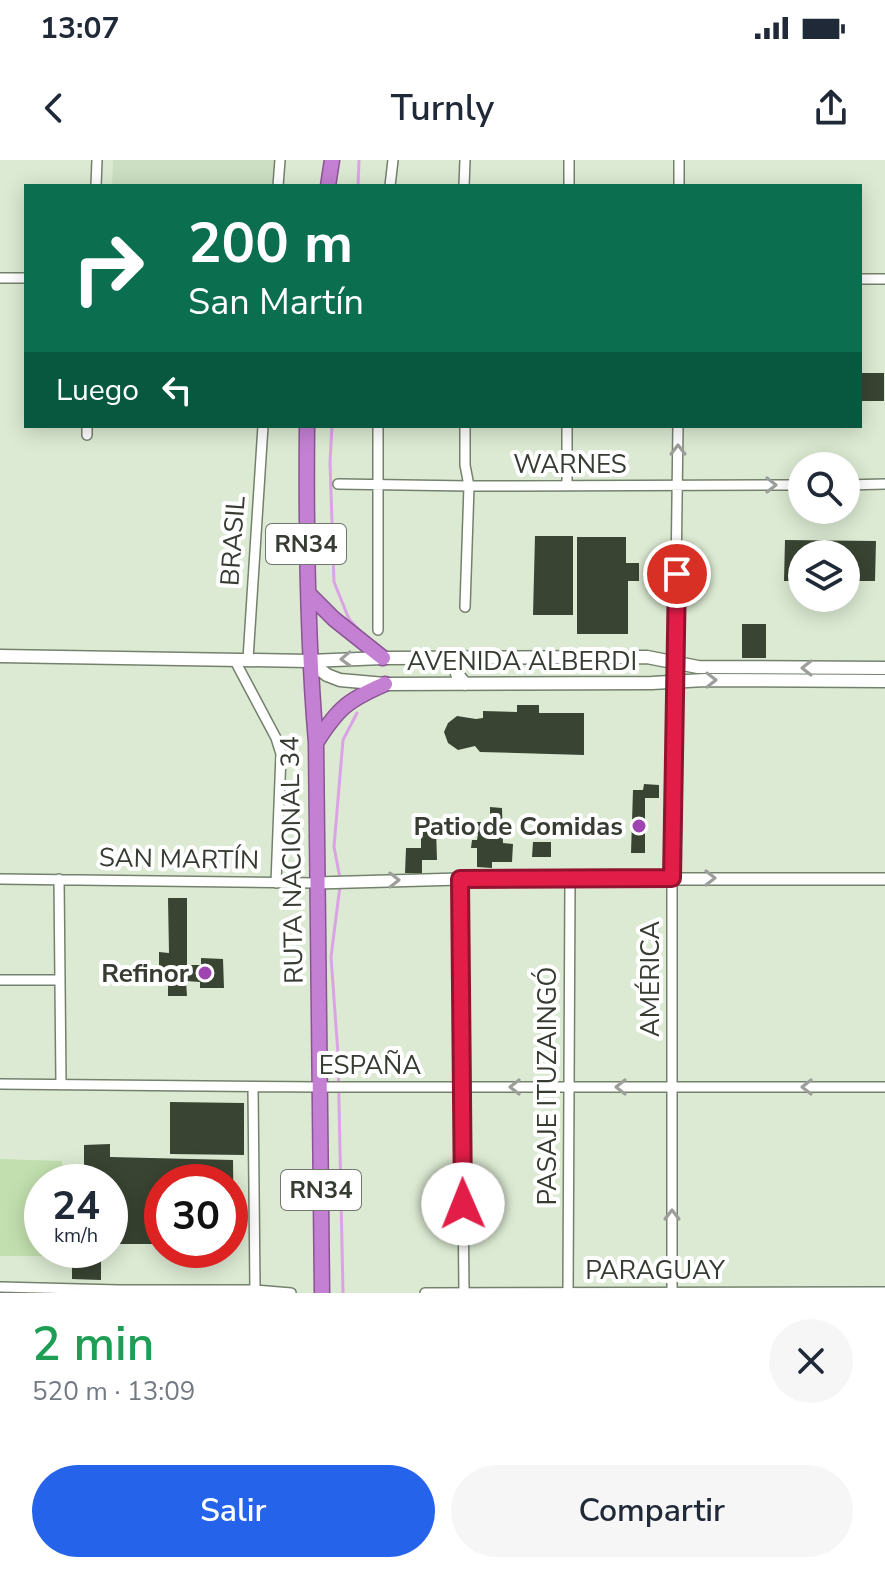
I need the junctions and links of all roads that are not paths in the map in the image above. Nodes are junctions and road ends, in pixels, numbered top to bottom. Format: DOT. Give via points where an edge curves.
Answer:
graph roads {
  1 [pos="97,160"];
  2 [pos="280,160"];
  3 [pos="332,160"];
  4 [pos="393,160"];
  5 [pos="465,160"];
  6 [pos="569,160"];
  7 [pos="679,160"];
  8 [pos="96,184"];
  9 [pos="278,184"];
  10 [pos="328,184"];
  11 [pos="390,184"];
  12 [pos="464,184"];
  13 [pos="569,184"];
  14 [pos="679,184"];
  15 [pos="0,278"];
  16 [pos="24,278"];
  17 [pos="862,279"];
  18 [pos="885,279"];
  19 [pos="263,428"];
  20 [pos="307,428"];
  21 [pos="378,428"];
  22 [pos="465,428"];
  23 [pos="567,428"];
  24 [pos="678,428"];
  25 [pos="338,484"];
  26 [pos="378,484"];
  27 [pos="885,484"];
  28 [pos="567,485"];
  29 [pos="788,485"];
  30 [pos="860,485"];
  31 [pos="469,486"];
  32 [pos="678,486"];
  33 [pos="309,594"];
  34 [pos="465,607"];
  35 [pos="378,630"];
  36 [pos="0,656"];
  37 [pos="465,657"];
  38 [pos="383,658"];
  39 [pos="234,659"];
  40 [pos="248,659"];
  41 [pos="309,661"];
  42 [pos="675,663"];
  43 [pos="885,668"];
  44 [pos="885,681"];
  45 [pos="675,682"];
  46 [pos="385,684"];
  47 [pos="465,684"];
  48 [pos="316,743"];
  49 [pos="672,878"];
  50 [pos="0,879"];
  51 [pos="59,879"];
  52 [pos="460,879"];
  53 [pos="570,879"];
  54 [pos="885,879"];
  55 [pos="276,883"];
  56 [pos="316,883"];
  57 [pos="0,980"];
  58 [pos="60,980"];
  59 [pos="0,1084"];
  60 [pos="61,1085"];
  61 [pos="253,1087"];
  62 [pos="332,1087"];
  63 [pos="461,1087"];
  64 [pos="569,1087"];
  65 [pos="672,1087"];
  66 [pos="885,1087"];
  67 [pos="0,1287"];
  68 [pos="255,1290"];
  69 [pos="119,1292"];
  70 [pos="464,1292"];
  71 [pos="568,1292"];
  72 [pos="672,1292"];
  73 [pos="885,1292"];
  74 [pos="291,1293"];
  75 [pos="322,1293"];
  76 [pos="425,1293"];
  1 -- 8 [label="street"];
  2 -- 9 [label="street"];
  3 -- 10 [label="highway"];
  4 -- 11 [label="street"];
  5 -- 12 [label="street"];
  6 -- 13 [label="street"];
  7 -- 14 [label="street"];
  15 -- 16 [label="street"];
  17 -- 18 [label="street"];
  19 -- 40 [label="street, BRASIL"];
  20 -- 33 [label="highway, RUTA NACIONAL 34 / RN34"];
  21 -- 26 [label="street"];
  22 -- 31 [label="street"];
  23 -- 28 [label="street"];
  32 -- 24 [label="street, AMÉRICA, one-way"];
  25 -- 26 [label="street, WARNES"];
  26 -- 31 [label="street, WARNES"];
  26 -- 35 [label="street"];
  27 -- 30 [label="street"];
  28 -- 31 [label="street, WARNES"];
  28 -- 32 [label="street, WARNES"];
  32 -- 29 [label="street, WARNES, one-way"];
  31 -- 34 [label="street"];
  32 -- 42 [label="street, AMÉRICA"];
  33 -- 38 [label="highway"];
  33 -- 41 [label="highway, RUTA NACIONAL 34 / RN34"];
  36 -- 39 [label="main road, AVENIDA ALBERDI"];
  37 -- 38 [label="main road, AVENIDA ALBERDI"];
  37 -- 42 [label="main road, AVENIDA ALBERDI" via="647,657"];
  37 -- 47 [label="main road" via="457,667"];
  38 -- 41 [label="main road, AVENIDA ALBERDI, one-way"];
  39 -- 40 [label="main road, AVENIDA ALBERDI"];
  39 -- 55 [label="street" via="281,754"];
  40 -- 41 [label="main road, AVENIDA ALBERDI"];
  41 -- 46 [label="main road, AVENIDA ALBERDI" via="340,680"];
  41 -- 48 [label="highway, RUTA NACIONAL 34 / RN34"];
  43 -- 42 [label="main road, AVENIDA ALBERDI, one-way"];
  42 -- 45 [label="street, AMÉRICA"];
  45 -- 44 [label="main road, AVENIDA ALBERDI, one-way"];
  45 -- 47 [label="main road, AVENIDA ALBERDI"];
  45 -- 49 [label="street, AMÉRICA"];
  46 -- 47 [label="main road, AVENIDA ALBERDI"];
  46 -- 48 [label="highway" via="351,698"];
  48 -- 56 [label="highway, RUTA NACIONAL 34 / RN34"];
  49 -- 53 [label="street, SAN MARTÍN"];
  49 -- 54 [label="street, SAN MARTÍN, one-way"];
  49 -- 65 [label="street, AMÉRICA"];
  50 -- 51 [label="street, SAN MARTÍN"];
  51 -- 55 [label="street, SAN MARTÍN"];
  51 -- 58 [label="street"];
  52 -- 53 [label="street, SAN MARTÍN"];
  56 -- 52 [label="street, SAN MARTÍN, one-way"];
  52 -- 63 [label="street"];
  53 -- 64 [label="street, PASAJE ITUZAINGÓ"];
  55 -- 56 [label="street, SAN MARTÍN"];
  56 -- 62 [label="highway, RUTA NACIONAL 34 / RN34"];
  57 -- 58 [label="street"];
  58 -- 60 [label="street"];
  59 -- 60 [label="street, ESPAÑA"];
  60 -- 61 [label="street, ESPAÑA"];
  61 -- 62 [label="street, ESPAÑA"];
  61 -- 68 [label="street"];
  62 -- 63 [label="street, ESPAÑA"];
  62 -- 75 [label="highway, RUTA NACIONAL 34 / RN34"];
  64 -- 63 [label="street, ESPAÑA, one-way"];
  63 -- 70 [label="street"];
  65 -- 64 [label="street, ESPAÑA, one-way"];
  64 -- 71 [label="street, PASAJE ITUZAINGÓ"];
  66 -- 65 [label="street, ESPAÑA, one-way"];
  72 -- 65 [label="street, AMÉRICA, one-way"];
  67 -- 69 [label="street"];
  68 -- 69 [label="street"];
  68 -- 74 [label="street"];
  70 -- 71 [label="street, PARAGUAY"];
  70 -- 76 [label="street, PARAGUAY"];
  71 -- 72 [label="street, PARAGUAY"];
  72 -- 73 [label="street, PARAGUAY"];
}
